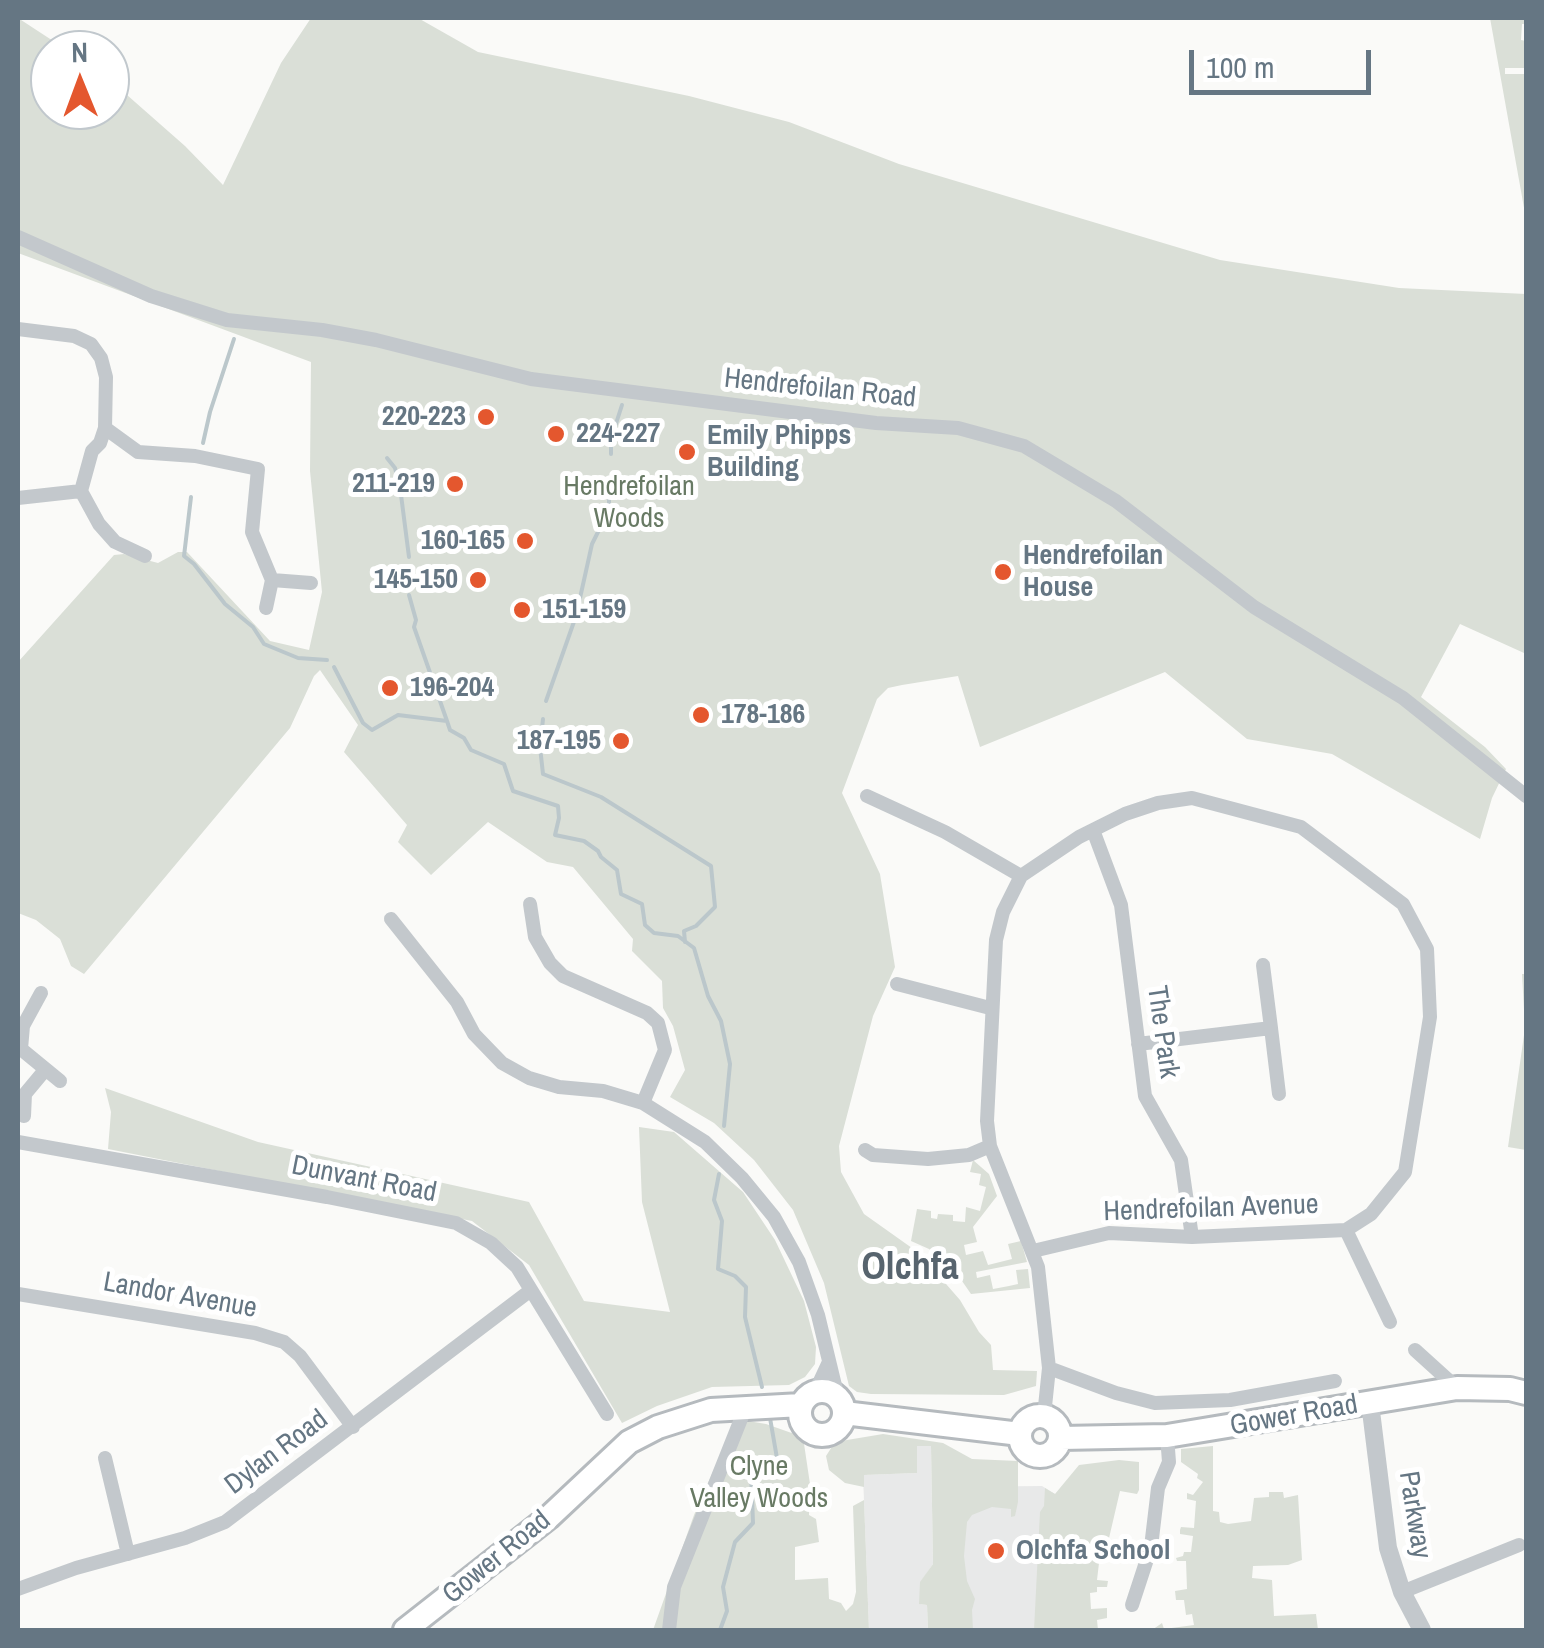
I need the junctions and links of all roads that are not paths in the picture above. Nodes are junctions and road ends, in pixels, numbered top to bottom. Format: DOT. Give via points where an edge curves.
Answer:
graph roads {
  1 [pos="18,238"];
  2 [pos="18,329"];
  3 [pos="106,428"];
  4 [pos="81,491"];
  5 [pos="18,498"];
  6 [pos="137,557"];
  7 [pos="272,580"];
  8 [pos="312,583"];
  9 [pos="266,608"];
  10 [pos="867,796"];
  11 [pos="1526,796"];
  12 [pos="1093,830"];
  13 [pos="1021,876"];
  14 [pos="530,904"];
  15 [pos="391,919"];
  16 [pos="1263,966"];
  17 [pos="897,984"];
  18 [pos="41,993"];
  19 [pos="990,1008"];
  20 [pos="1271,1028"];
  21 [pos="1138,1044"];
  22 [pos="19,1049"];
  23 [pos="45,1070"];
  24 [pos="60,1081"];
  25 [pos="1279,1094"];
  26 [pos="644,1104"];
  27 [pos="24,1116"];
  28 [pos="18,1142"];
  29 [pos="990,1146"];
  30 [pos="866,1150"];
  31 [pos="1346,1230"];
  32 [pos="1192,1237"];
  33 [pos="1033,1251"];
  34 [pos="531,1290"];
  35 [pos="18,1294"];
  36 [pos="1390,1322"];
  37 [pos="1415,1350"];
  38 [pos="828,1364"];
  39 [pos="1050,1368"];
  40 [pos="1336,1381"];
  41 [pos="1457,1388"];
  42 [pos="1526,1393"];
  43 [pos="1370,1403"];
  44 [pos="820,1406"];
  45 [pos="745,1409"];
  46 [pos="608,1414"];
  47 [pos="1044,1416"];
  48 [pos="353,1427"];
  49 [pos="1020,1434"];
  50 [pos="1167,1436"];
  51 [pos="1061,1438"];
  52 [pos="104,1458"];
  53 [pos="1519,1546"];
  54 [pos="128,1554"];
  55 [pos="18,1589"];
  56 [pos="1402,1592"];
  57 [pos="1132,1605"];
  58 [pos="405,1630"];
  59 [pos="670,1630"];
  60 [pos="1422,1630"];
  1 -- 11 [label="street, Hendrefoilan Road" via="150,296 227,320 376,340 531,379 958,428 1024,446 1116,500 1254,607 1403,698"];
  2 -- 3 [label="street" via="92,344 106,378"];
  3 -- 4 [label="street"];
  3 -- 7 [label="street" via="138,452 258,469 252,532"];
  4 -- 5 [label="street"];
  4 -- 6 [label="street" via="107,533"];
  7 -- 8 [label="street"];
  7 -- 9 [label="street"];
  10 -- 13 [label="street"];
  12 -- 13 [label="street, Hendrefoilan Avenue"];
  12 -- 21 [label="street, The Park" via="1121,905"];
  12 -- 31 [label="street, Hendrefoilan Avenue" via="1158,803 1220,803 1302,826 1402,904 1427,948 1430,1018 1405,1172 1371,1214"];
  13 -- 19 [label="street" via="996,940"];
  14 -- 26 [label="street" via="535,937 563,976 658,1023 665,1050"];
  15 -- 26 [label="street" via="502,1063 559,1087"];
  16 -- 20 [label="street"];
  17 -- 19 [label="street"];
  18 -- 22 [label="street"];
  19 -- 29 [label="street"];
  20 -- 21 [label="street"];
  20 -- 25 [label="street"];
  21 -- 32 [label="street, The Park" via="1146,1096 1181,1160"];
  22 -- 23 [label="street"];
  23 -- 24 [label="street"];
  23 -- 27 [label="street" via="25,1094"];
  26 -- 38 [label="street" via="706,1142 774,1217 812,1297"];
  28 -- 34 [label="street, Dunvant Road" via="456,1223 491,1243"];
  29 -- 30 [label="street" via="928,1160"];
  29 -- 33 [label="street"];
  31 -- 32 [label="street, Hendrefoilan Avenue"];
  31 -- 36 [label="street"];
  32 -- 33 [label="street, Hendrefoilan Avenue" via="1109,1233"];
  33 -- 39 [label="street"];
  34 -- 46 [label="street, Dunvant Road"];
  34 -- 48 [label="street, Dylan Road"];
  35 -- 48 [label="street, Landor Avenue" via="284,1342"];
  37 -- 41 [label="street"];
  38 -- 44 [label="street"];
  38 -- 44 [label="street"];
  39 -- 40 [label="street" via="1155,1403 1230,1400"];
  39 -- 47 [label="street"];
  41 -- 42 [label="main road, Gower Road"];
  41 -- 43 [label="main road, Gower Road"];
  43 -- 50 [label="main road, Gower Road"];
  43 -- 56 [label="street, Parkway" via="1384,1524"];
  44 -- 45 [label="main road, Gower Road"];
  44 -- 49 [label="main road, Gower Road"];
  45 -- 58 [label="main road, Gower Road" via="711,1410 630,1442 549,1517"];
  45 -- 59 [label="street" via="674,1587"];
  47 -- 49 [label="main road" via="1031,1418"];
  47 -- 51 [label="main road" via="1057,1424"];
  48 -- 54 [label="street, Dylan Road" via="225,1522"];
  49 -- 51 [label="main road" via="1025,1449 1040,1456 1056,1449"];
  50 -- 51 [label="main road, Gower Road"];
  50 -- 57 [label="street" via="1145,1591"];
  52 -- 54 [label="street"];
  53 -- 56 [label="street"];
  54 -- 55 [label="street, Dylan Road"];
  56 -- 60 [label="street, Parkway"];
}
